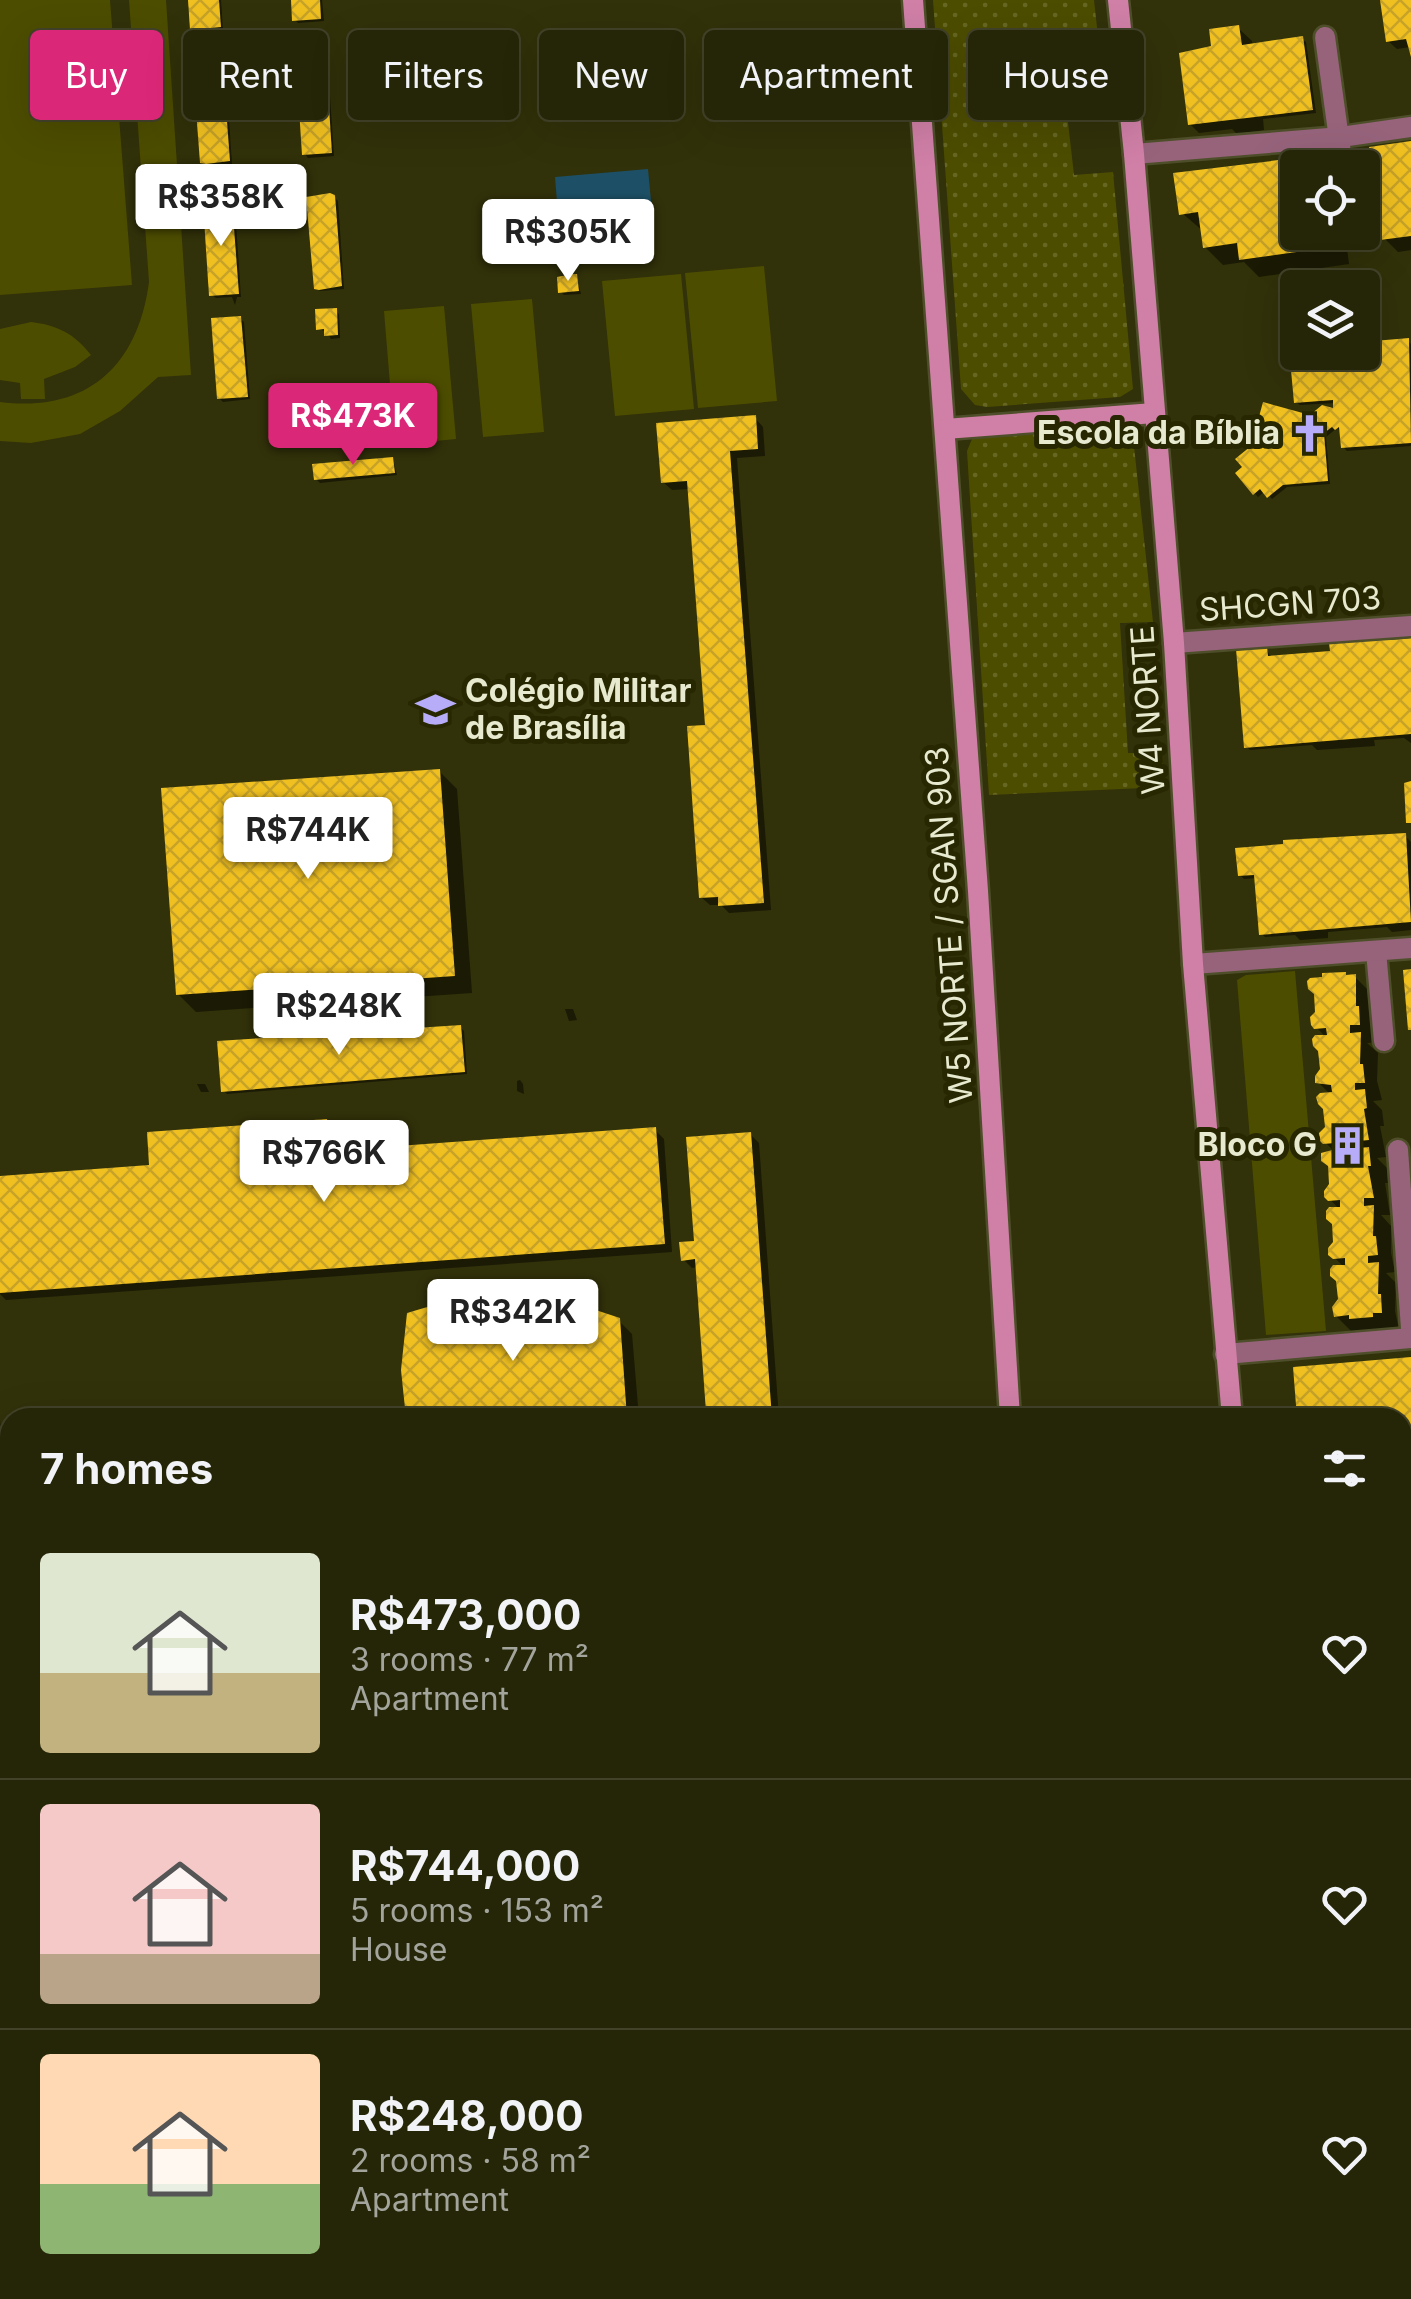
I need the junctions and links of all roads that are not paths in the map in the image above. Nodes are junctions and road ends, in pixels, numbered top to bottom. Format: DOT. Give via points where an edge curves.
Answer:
graph roads {
  1 [pos="913,0"];
  2 [pos="1118,0"];
  3 [pos="1325,38"];
  4 [pos="1411,127"];
  5 [pos="1341,136"];
  6 [pos="1342,150"];
  7 [pos="1134,154"];
  8 [pos="1154,413"];
  9 [pos="945,429"];
  10 [pos="1411,626"];
  11 [pos="1174,643"];
  12 [pos="1411,948"];
  13 [pos="1376,951"];
  14 [pos="1193,964"];
  15 [pos="1384,1041"];
  16 [pos="1398,1150"];
  17 [pos="1411,1328"];
  18 [pos="1411,1338"];
  19 [pos="1226,1354"];
  20 [pos="1009,1408"];
  21 [pos="1231,1408"];
  1 -- 9 [label="main road, W5 NORTE / SGAN 903"];
  2 -- 7 [label="main road, W4 NORTE"];
  3 -- 5 [label="street"];
  4 -- 5 [label="street"];
  5 -- 6 [label="street"];
  5 -- 7 [label="street"];
  7 -- 8 [label="main road, W4 NORTE"];
  8 -- 9 [label="main road"];
  8 -- 11 [label="main road, W4 NORTE"];
  9 -- 20 [label="main road, W5 NORTE / SGAN 903"];
  10 -- 11 [label="street, SHCGN 703"];
  11 -- 14 [label="main road, W4 NORTE"];
  12 -- 13 [label="street"];
  13 -- 14 [label="street"];
  13 -- 15 [label="street"];
  14 -- 19 [label="main road, W4 NORTE"];
  16 -- 17 [label="street"];
  18 -- 19 [label="street"];
  19 -- 21 [label="main road, W4 NORTE"];
}
